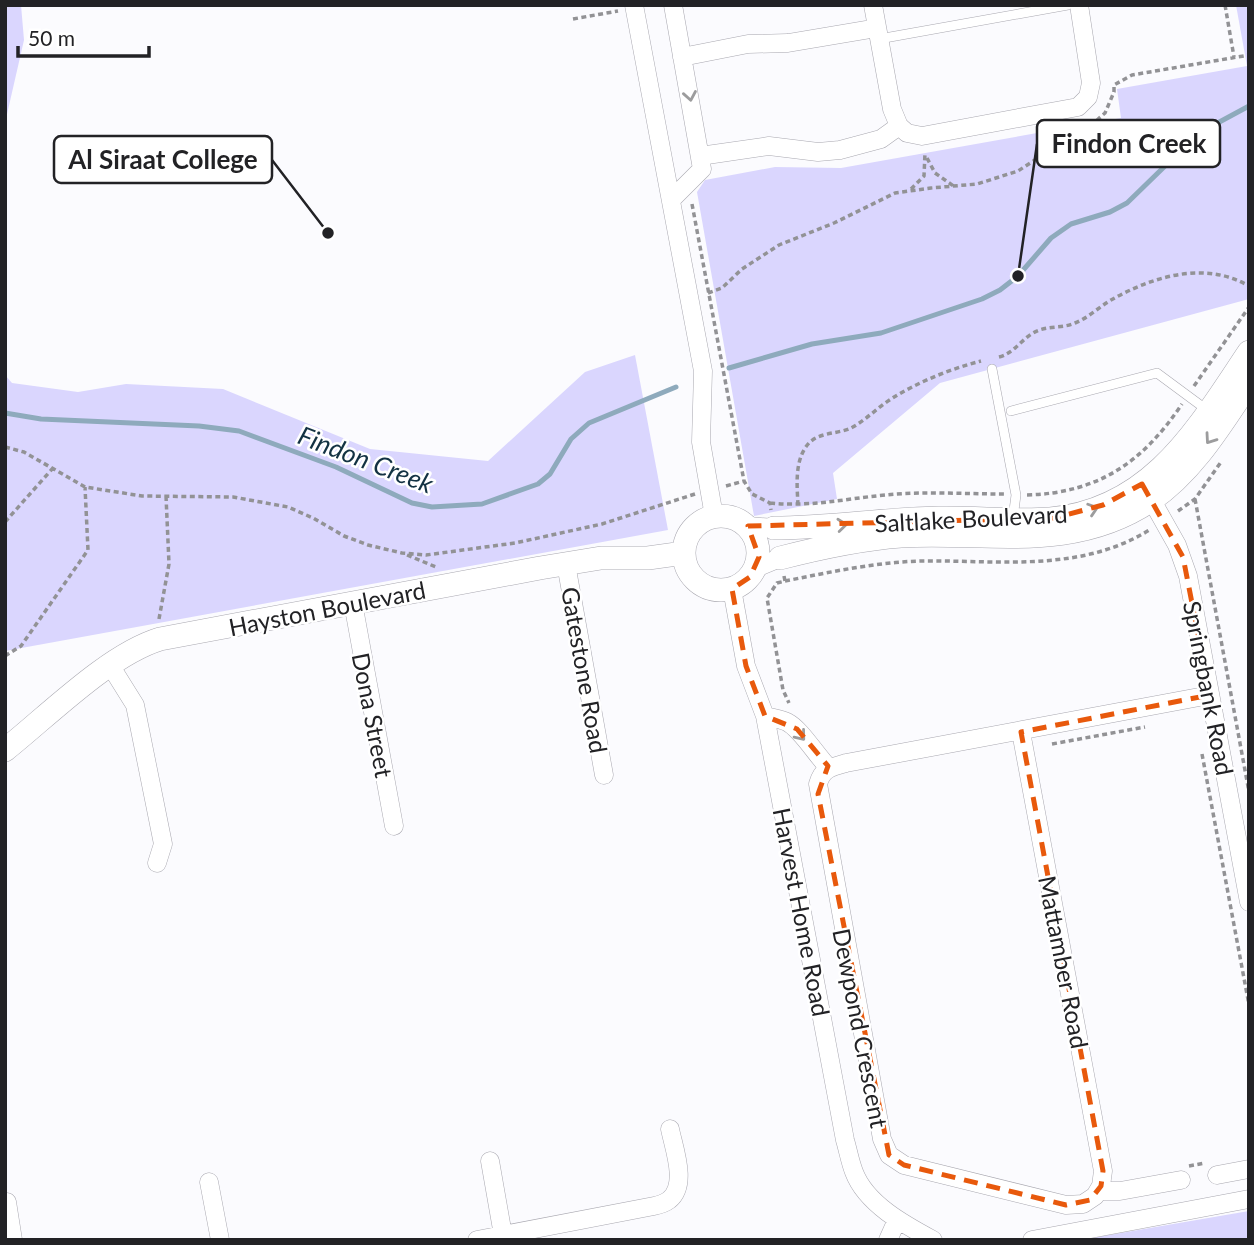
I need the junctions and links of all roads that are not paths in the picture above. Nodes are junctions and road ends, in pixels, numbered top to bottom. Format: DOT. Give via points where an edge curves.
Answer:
graph roads {
  1 [pos="673,5"];
  2 [pos="873,5"];
  3 [pos="1069,5"];
  4 [pos="1079,5"];
  5 [pos="634,7"];
  6 [pos="878,33"];
  7 [pos="682,57"];
  8 [pos="899,126"];
  9 [pos="700,156"];
  10 [pos="671,200"];
  11 [pos="1249,352"];
  12 [pos="992,369"];
  13 [pos="1249,383"];
  14 [pos="1011,411"];
  15 [pos="1209,411"];
  16 [pos="1142,499"];
  17 [pos="714,516"];
  18 [pos="1012,520"];
  19 [pos="748,526"];
  20 [pos="774,528"];
  21 [pos="684,553"];
  22 [pos="780,558"];
  23 [pos="566,564"];
  24 [pos="756,568"];
  25 [pos="732,589"];
  26 [pos="353,603"];
  27 [pos="110,665"];
  28 [pos="1210,695"];
  29 [pos="765,716"];
  30 [pos="1021,732"];
  31 [pos="5,750"];
  32 [pos="829,768"];
  33 [pos="604,775"];
  34 [pos="394,826"];
  35 [pos="157,863"];
  36 [pos="1249,901"];
  37 [pos="670,1129"];
  38 [pos="490,1161"];
  39 [pos="1249,1169"];
  40 [pos="1217,1175"];
  41 [pos="1181,1180"];
  42 [pos="209,1182"];
  43 [pos="1098,1191"];
  44 [pos="1249,1199"];
  45 [pos="7,1202"];
  46 [pos="897,1220"];
  47 [pos="503,1235"];
  48 [pos="13,1240"];
  49 [pos="220,1240"];
  50 [pos="477,1240"];
  51 [pos="888,1240"];
  52 [pos="933,1240"];
  53 [pos="1032,1240"];
  1 -- 7 [label="street"];
  2 -- 6 [label="street"];
  3 -- 6 [label="lane"];
  4 -- 8 [label="street" via="1091,83 1088,97 1078,107 922,136"];
  5 -- 10 [label="street"];
  6 -- 7 [label="street" via="748,44"];
  6 -- 8 [label="street"];
  7 -- 9 [label="street, one-way"];
  8 -- 9 [label="street" via="881,139 840,150 768,146"];
  9 -- 10 [label="street" via="702,169"];
  10 -- 17 [label="street" via="703,371 701,442"];
  11 -- 15 [label="street, Saltlake Boulevard"];
  12 -- 18 [label="lane" via="1016,495"];
  13 -- 16 [label="street, Saltlake Boulevard, one-way" via="1179,477"];
  14 -- 15 [label="lane" via="1157,373"];
  15 -- 16 [label="street, Saltlake Boulevard"];
  18 -- 16 [label="street, Saltlake Boulevard, one-way" via="1054,518"];
  16 -- 22 [label="street, Saltlake Boulevard" via="1112,521 1066,534 899,537"];
  16 -- 28 [label="street, Springbank Road" via="1183,557"];
  17 -- 19 [label="street" via="738,519"];
  17 -- 21 [label="street" via="692,529"];
  20 -- 18 [label="street, Saltlake Boulevard, one-way" via="908,518"];
  19 -- 20 [label="street, Saltlake Boulevard"];
  19 -- 24 [label="street" via="758,546"];
  21 -- 23 [label="street, Hayston Boulevard"];
  21 -- 25 [label="street" via="691,575 699,583"];
  22 -- 24 [label="street, Saltlake Boulevard"];
  23 -- 26 [label="street, Hayston Boulevard"];
  23 -- 33 [label="street, Gatestone Road"];
  24 -- 25 [label="street"];
  25 -- 29 [label="street, Harvest Home Road" via="746,666"];
  26 -- 27 [label="street, Hayston Boulevard" via="160,639 133,649"];
  26 -- 34 [label="street, Dona Street"];
  27 -- 31 [label="street, Hayston Boulevard"];
  27 -- 35 [label="street" via="131,696 138,718 163,844"];
  28 -- 30 [label="street"];
  28 -- 36 [label="street, Springbank Road"];
  29 -- 32 [label="street, one-way" via="797,729"];
  29 -- 46 [label="street, Harvest Home Road" via="854,1175"];
  30 -- 32 [label="street"];
  30 -- 43 [label="street, Mattamber Road" via="1103,1171"];
  32 -- 43 [label="street, Dewpond Crescent" via="820,778 818,794 882,1139 889,1155 904,1165 1066,1205 1083,1204"];
  37 -- 47 [label="street" via="678,1184 670,1200"];
  38 -- 47 [label="street"];
  39 -- 40 [label="street"];
  41 -- 43 [label="street, Dewpond Crescent"];
  42 -- 49 [label="street"];
  44 -- 53 [label="street"];
  45 -- 48 [label="street"];
  46 -- 51 [label="street"];
  46 -- 52 [label="street, Harvest Home Road"];
  47 -- 50 [label="street"];
}
